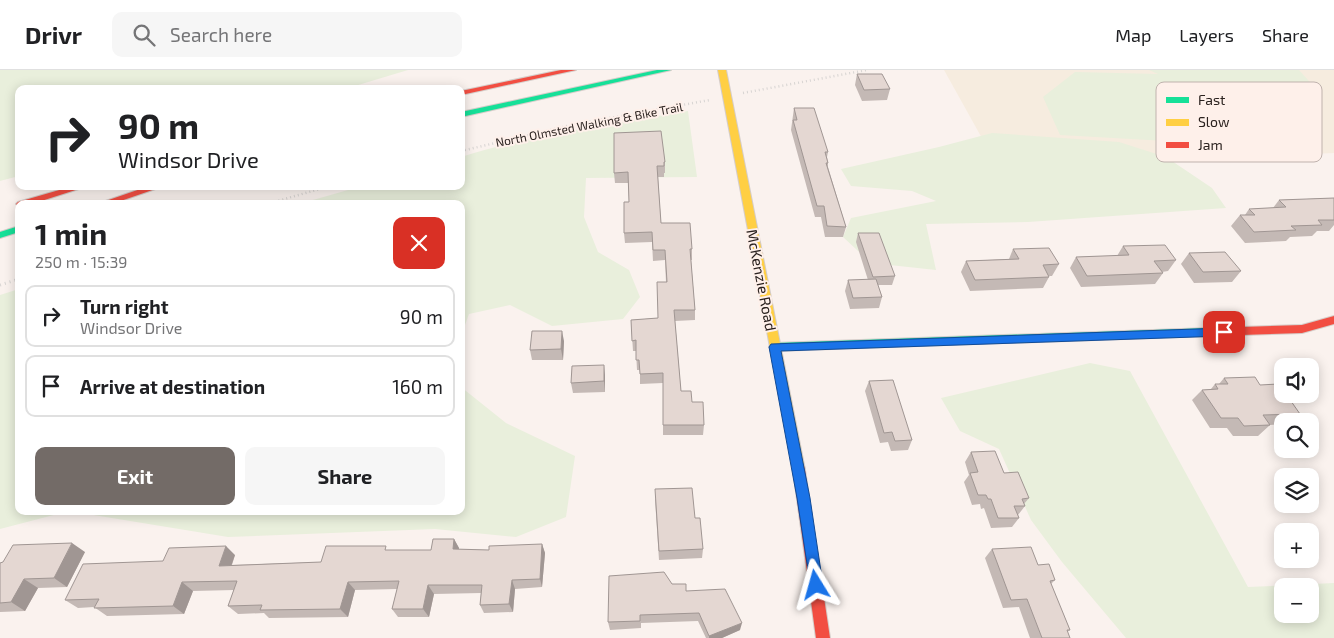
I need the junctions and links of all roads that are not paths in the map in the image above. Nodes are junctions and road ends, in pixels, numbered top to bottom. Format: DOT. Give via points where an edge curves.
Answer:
graph roads {
  1 [pos="572,70"];
  2 [pos="667,70"];
  3 [pos="722,70"];
  4 [pos="465,92"];
  5 [pos="465,114"];
  6 [pos="70,190"];
  7 [pos="147,190"];
  8 [pos="34,200"];
  9 [pos="114,200"];
  10 [pos="15,230"];
  11 [pos="0,235"];
  12 [pos="1334,320"];
  13 [pos="775,347"];
  14 [pos="823,638"];
  1 -- 4 [label="main road"];
  2 -- 5 [label="main road"];
  3 -- 13 [label="main road, McKenzie Road"];
  6 -- 8 [label="main road"];
  7 -- 9 [label="main road"];
  10 -- 11 [label="main road"];
  12 -- 13 [label="main road" via="1302,329"];
  13 -- 14 [label="main road, McKenzie Road" via="804,498"];
}
